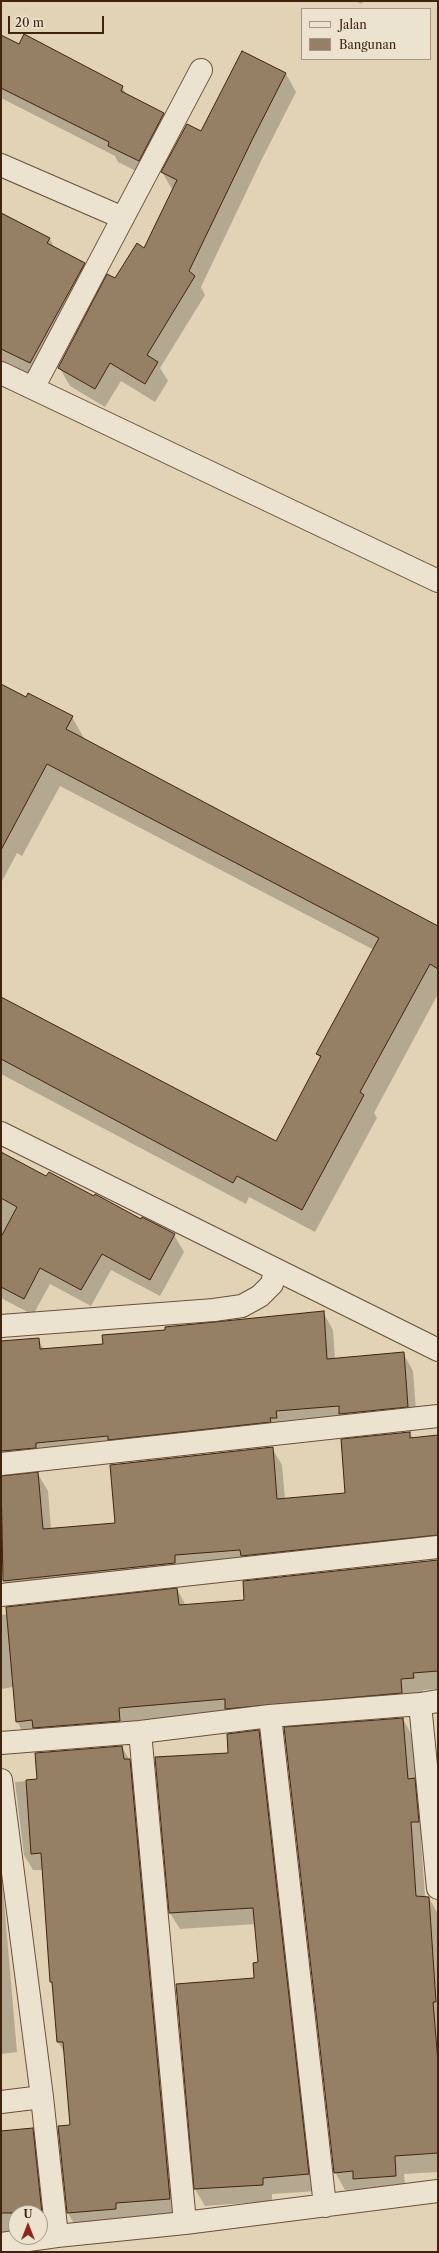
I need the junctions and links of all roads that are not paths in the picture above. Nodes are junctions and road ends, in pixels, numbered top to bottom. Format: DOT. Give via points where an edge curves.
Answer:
graph roads {
  1 [pos="201,70"];
  2 [pos="1,165"];
  3 [pos="123,218"];
  4 [pos="1,373"];
  5 [pos="33,388"];
  6 [pos="438,581"];
  7 [pos="1,1133"];
  8 [pos="275,1270"];
  9 [pos="1,1326"];
  10 [pos="438,1350"];
  11 [pos="438,1416"];
  12 [pos="1,1464"];
  13 [pos="438,1547"];
  14 [pos="1,1595"];
  15 [pos="429,1702"];
  16 [pos="270,1716"];
  17 [pos="140,1732"];
  18 [pos="1,1743"];
  19 [pos="1,1780"];
  20 [pos="438,1888"];
  21 [pos="42,2097"];
  22 [pos="1,2102"];
  23 [pos="438,2191"];
  24 [pos="325,2206"];
  25 [pos="185,2223"];
  26 [pos="57,2236"];
  27 [pos="1,2244"];
  1 -- 3 [label="street"];
  2 -- 3 [label="street"];
  3 -- 5 [label="street"];
  4 -- 5 [label="street"];
  5 -- 6 [label="street"];
  7 -- 8 [label="street"];
  8 -- 9 [label="street" via="272,1284 260,1296 242,1306"];
  8 -- 10 [label="street"];
  11 -- 12 [label="street"];
  13 -- 14 [label="street"];
  15 -- 16 [label="street"];
  15 -- 20 [label="street"];
  16 -- 17 [label="street"];
  16 -- 24 [label="street"];
  17 -- 18 [label="street"];
  17 -- 25 [label="street"];
  19 -- 21 [label="street"];
  21 -- 22 [label="street"];
  21 -- 26 [label="street"];
  23 -- 24 [label="street"];
  24 -- 25 [label="street"];
  25 -- 26 [label="street"];
  26 -- 27 [label="street"];
}
